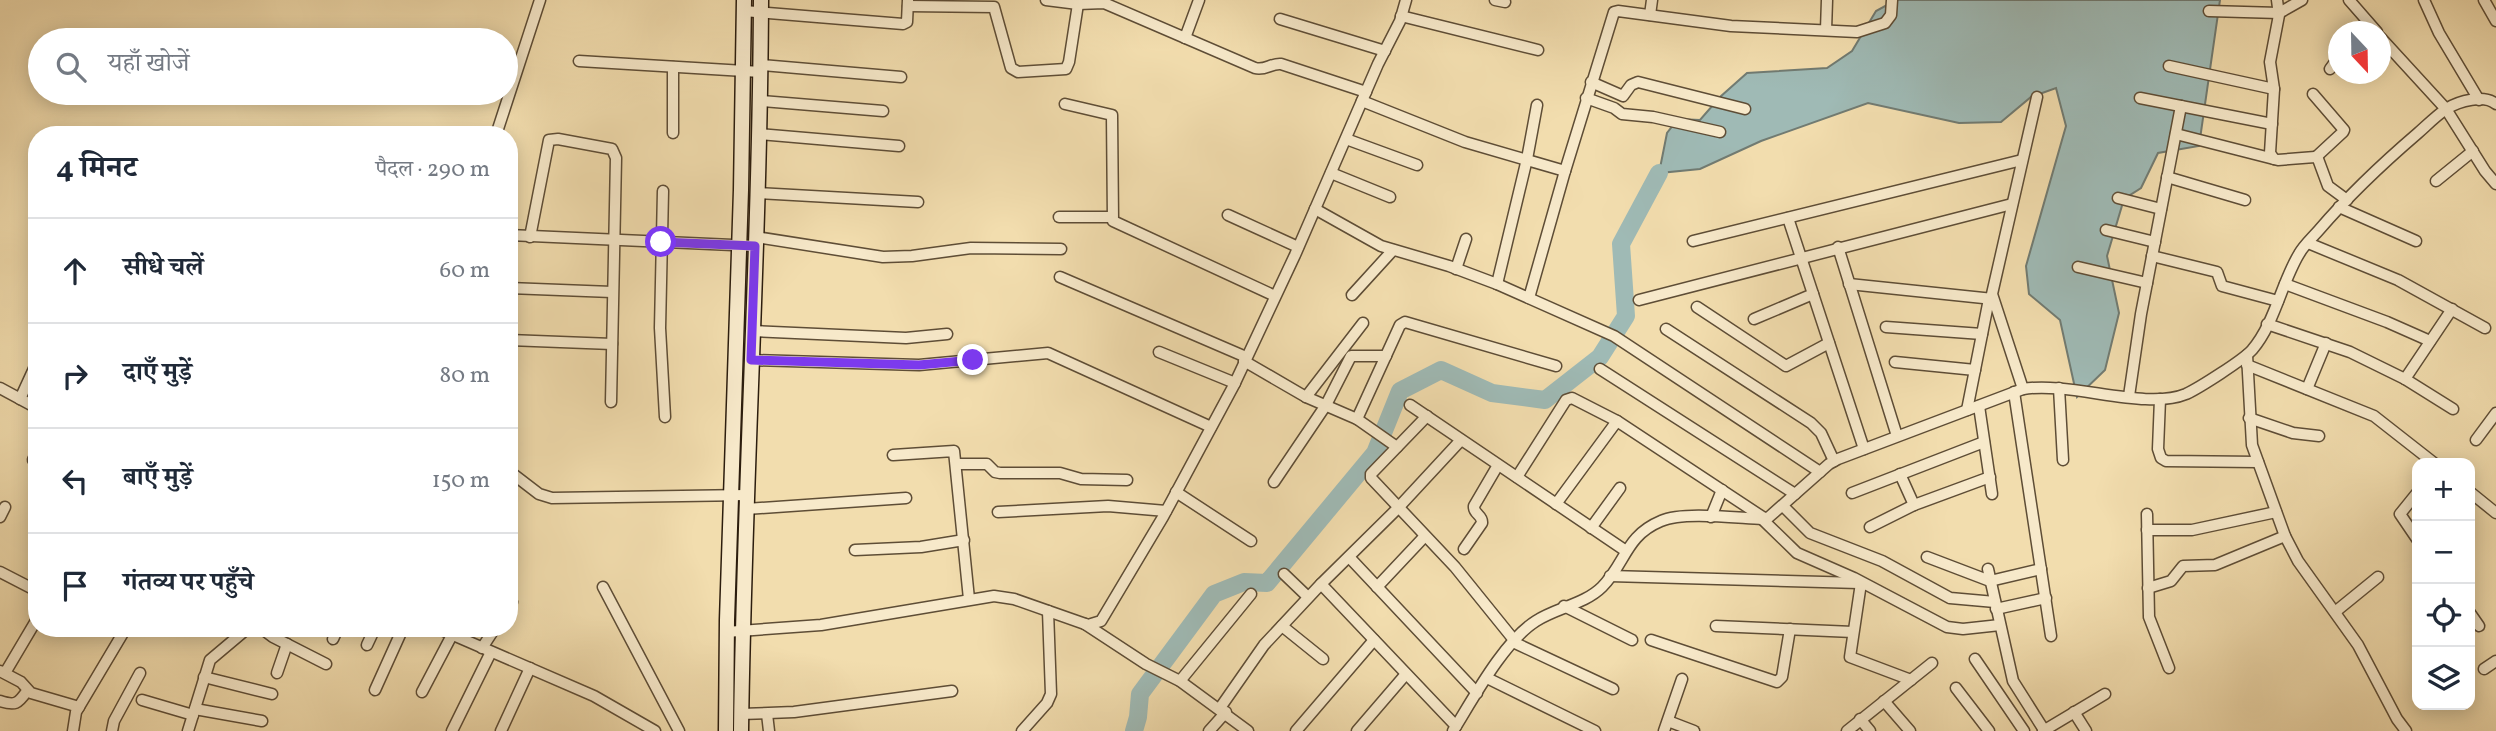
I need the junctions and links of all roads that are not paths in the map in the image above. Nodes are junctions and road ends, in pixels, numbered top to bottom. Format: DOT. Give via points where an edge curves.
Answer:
graph roads {
  1 [pos="540,0"];
  2 [pos="1046,0"];
  3 [pos="1199,0"];
  4 [pos="1406,0"];
  5 [pos="1653,0"];
  6 [pos="1828,0"];
  7 [pos="1892,0"];
  8 [pos="2277,0"];
  9 [pos="2302,0"];
  10 [pos="2349,0"];
  11 [pos="2424,0"];
  12 [pos="2484,0"];
  13 [pos="908,3"];
  14 [pos="1078,4"];
  15 [pos="744,6"];
  16 [pos="761,6"];
  17 [pos="2209,11"];
  18 [pos="2279,13"];
  19 [pos="1650,15"];
  20 [pos="1401,16"];
  21 [pos="1280,19"];
  22 [pos="2367,21"];
  23 [pos="2496,21"];
  24 [pos="1826,30"];
  25 [pos="1185,38"];
  26 [pos="2391,48"];
  27 [pos="1538,50"];
  28 [pos="1385,51"];
  29 [pos="579,61"];
  30 [pos="2169,66"];
  31 [pos="673,67"];
  32 [pos="518,68"];
  33 [pos="761,69"];
  34 [pos="743,71"];
  35 [pos="901,77"];
  36 [pos="1591,82"];
  37 [pos="2274,89"];
  38 [pos="2313,94"];
  39 [pos="1364,97"];
  40 [pos="2037,97"];
  41 [pos="1586,98"];
  42 [pos="2140,98"];
  43 [pos="761,100"];
  44 [pos="2479,100"];
  45 [pos="1065,104"];
  46 [pos="2496,104"];
  47 [pos="506,105"];
  48 [pos="1537,105"];
  49 [pos="2181,106"];
  50 [pos="1745,109"];
  51 [pos="2446,109"];
  52 [pos="883,111"];
  53 [pos="2272,124"];
  54 [pos="499,126"];
  55 [pos="1720,132"];
  56 [pos="673,133"];
  57 [pos="760,134"];
  58 [pos="2176,134"];
  59 [pos="1346,139"];
  60 [pos="899,146"];
  61 [pos="2473,151"];
  62 [pos="2316,157"];
  63 [pos="1527,159"];
  64 [pos="2022,159"];
  65 [pos="2274,159"];
  66 [pos="1417,164"];
  67 [pos="1565,171"];
  68 [pos="1331,173"];
  69 [pos="2168,177"];
  70 [pos="2436,181"];
  71 [pos="2496,184"];
  72 [pos="663,191"];
  73 [pos="757,193"];
  74 [pos="1390,197"];
  75 [pos="2118,198"];
  76 [pos="2245,200"];
  77 [pos="918,202"];
  78 [pos="2012,204"];
  79 [pos="2343,204"];
  80 [pos="1315,209"];
  81 [pos="2161,209"];
  82 [pos="1228,215"];
  83 [pos="1059,217"];
  84 [pos="1112,217"];
  85 [pos="1788,218"];
  86 [pos="2106,230"];
  87 [pos="518,236"];
  88 [pos="530,237"];
  89 [pos="1466,239"];
  90 [pos="613,240"];
  91 [pos="756,241"];
  92 [pos="1693,241"];
  93 [pos="2416,241"];
  94 [pos="661,242"];
  95 [pos="2155,242"];
  96 [pos="2308,243"];
  97 [pos="740,245"];
  98 [pos="1298,247"];
  99 [pos="1838,247"];
  100 [pos="1060,249"];
  101 [pos="1393,250"];
  102 [pos="2152,256"];
  103 [pos="1801,257"];
  104 [pos="2078,267"];
  105 [pos="1456,269"];
  106 [pos="1060,277"];
  107 [pos="2147,283"];
  108 [pos="1497,284"];
  109 [pos="2285,284"];
  110 [pos="1849,285"];
  111 [pos="518,288"];
  112 [pos="612,292"];
  113 [pos="1813,293"];
  114 [pos="1352,295"];
  115 [pos="1275,296"];
  116 [pos="1530,298"];
  117 [pos="1991,299"];
  118 [pos="1639,300"];
  119 [pos="2278,301"];
  120 [pos="1697,307"];
  121 [pos="2452,309"];
  122 [pos="1754,319"];
  123 [pos="1363,323"];
  124 [pos="2267,324"];
  125 [pos="1886,327"];
  126 [pos="2485,328"];
  127 [pos="1666,330"];
  128 [pos="752,331"];
  129 [pos="947,334"];
  130 [pos="1982,334"];
  131 [pos="518,341"];
  132 [pos="2430,341"];
  133 [pos="1829,343"];
  134 [pos="2326,343"];
  135 [pos="612,344"];
  136 [pos="1159,352"];
  137 [pos="1386,356"];
  138 [pos="1245,359"];
  139 [pos="751,360"];
  140 [pos="2247,360"];
  141 [pos="1895,362"];
  142 [pos="1556,366"];
  143 [pos="1600,369"];
  144 [pos="1975,370"];
  145 [pos="2405,379"];
  146 [pos="28,382"];
  147 [pos="1235,383"];
  148 [pos="0,388"];
  149 [pos="2059,388"];
  150 [pos="2307,389"];
  151 [pos="2018,391"];
  152 [pos="2129,396"];
  153 [pos="1307,397"];
  154 [pos="20,399"];
  155 [pos="2160,399"];
  156 [pos="611,402"];
  157 [pos="28,403"];
  158 [pos="1326,405"];
  159 [pos="1410,405"];
  160 [pos="1979,406"];
  161 [pos="2453,409"];
  162 [pos="1967,410"];
  163 [pos="2496,413"];
  164 [pos="1427,416"];
  165 [pos="665,417"];
  166 [pos="2249,418"];
  167 [pos="1357,419"];
  168 [pos="1616,421"];
  169 [pos="1211,427"];
  170 [pos="1897,436"];
  171 [pos="2319,436"];
  172 [pos="1461,440"];
  173 [pos="2476,440"];
  174 [pos="1984,442"];
  175 [pos="1397,447"];
  176 [pos="1864,449"];
  177 [pos="893,455"];
  178 [pos="2428,458"];
  179 [pos="2063,460"];
  180 [pos="1835,461"];
  181 [pos="2258,462"];
  182 [pos="957,464"];
  183 [pos="1499,465"];
  184 [pos="1820,472"];
  185 [pos="1900,474"];
  186 [pos="1517,477"];
  187 [pos="1990,477"];
  188 [pos="518,478"];
  189 [pos="1127,480"];
  190 [pos="1274,482"];
  191 [pos="1620,488"];
  192 [pos="1722,490"];
  193 [pos="1176,492"];
  194 [pos="1852,493"];
  195 [pos="1796,494"];
  196 [pos="1992,494"];
  197 [pos="2475,495"];
  198 [pos="906,498"];
  199 [pos="2412,498"];
  200 [pos="741,500"];
  201 [pos="1556,504"];
  202 [pos="1914,505"];
  203 [pos="1783,506"];
  204 [pos="2493,506"];
  205 [pos="1398,508"];
  206 [pos="1166,511"];
  207 [pos="998,512"];
  208 [pos="2276,512"];
  209 [pos="2147,514"];
  210 [pos="1711,517"];
  211 [pos="1763,519"];
  212 [pos="1870,527"];
  213 [pos="1591,528"];
  214 [pos="2147,530"];
  215 [pos="2412,532"];
  216 [pos="1425,536"];
  217 [pos="2285,536"];
  218 [pos="964,540"];
  219 [pos="1251,541"];
  220 [pos="730,546"];
  221 [pos="745,547"];
  222 [pos="1464,549"];
  223 [pos="855,550"];
  224 [pos="1626,551"];
  225 [pos="1927,556"];
  226 [pos="1349,557"];
  227 [pos="2041,569"];
  228 [pos="0,572"];
  229 [pos="1284,574"];
  230 [pos="1989,575"];
  231 [pos="1610,576"];
  232 [pos="2378,578"];
  233 [pos="1863,583"];
  234 [pos="1321,584"];
  235 [pos="28,586"];
  236 [pos="603,587"];
  237 [pos="1377,587"];
  238 [pos="2148,588"];
  239 [pos="1251,594"];
  240 [pos="1308,597"];
  241 [pos="2046,598"];
  242 [pos="970,599"];
  243 [pos="1996,605"];
  244 [pos="1564,606"];
  245 [pos="1048,611"];
  246 [pos="2335,611"];
  247 [pos="2475,620"];
  248 [pos="1085,624"];
  249 [pos="2000,625"];
  250 [pos="1282,626"];
  251 [pos="1716,626"];
  252 [pos="2479,626"];
  253 [pos="1790,629"];
  254 [pos="742,630"];
  255 [pos="726,632"];
  256 [pos="1853,632"];
  257 [pos="28,633"];
  258 [pos="2051,636"];
  259 [pos="121,637"];
  260 [pos="237,637"];
  261 [pos="276,637"];
  262 [pos="371,637"];
  263 [pos="399,637"];
  264 [pos="451,637"];
  265 [pos="457,637"];
  266 [pos="491,637"];
  267 [pos="1374,640"];
  268 [pos="1632,640"];
  269 [pos="1651,640"];
  270 [pos="1514,641"];
  271 [pos="287,644"];
  272 [pos="367,645"];
  273 [pos="486,650"];
  274 [pos="1323,659"];
  275 [pos="1975,659"];
  276 [pos="2496,661"];
  277 [pos="1932,663"];
  278 [pos="326,664"];
  279 [pos="530,668"];
  280 [pos="2169,668"];
  281 [pos="2484,669"];
  282 [pos="3,672"];
  283 [pos="140,673"];
  284 [pos="277,673"];
  285 [pos="1406,674"];
  286 [pos="204,677"];
  287 [pos="1487,678"];
  288 [pos="1682,679"];
  289 [pos="1911,680"];
  290 [pos="1180,681"];
  291 [pos="1956,688"];
  292 [pos="1613,689"];
  293 [pos="375,690"];
  294 [pos="27,691"];
  295 [pos="952,691"];
  296 [pos="422,692"];
  297 [pos="1477,693"];
  298 [pos="272,694"];
  299 [pos="2105,694"];
  300 [pos="142,700"];
  301 [pos="0,701"];
  302 [pos="1884,701"];
  303 [pos="79,707"];
  304 [pos="1223,710"];
  305 [pos="194,712"];
  306 [pos="2074,712"];
  307 [pos="767,713"];
  308 [pos="741,714"];
  309 [pos="1860,719"];
  310 [pos="262,721"];
  311 [pos="1666,726"];
  312 [pos="1454,729"];
  313 [pos="73,731"];
  314 [pos="112,731"];
  315 [pos="188,731"];
  316 [pos="452,731"];
  317 [pos="501,731"];
  318 [pos="655,731"];
  319 [pos="679,731"];
  320 [pos="726,731"];
  321 [pos="740,731"];
  322 [pos="769,731"];
  323 [pos="1022,731"];
  324 [pos="1209,731"];
  325 [pos="1248,731"];
  326 [pos="1296,731"];
  327 [pos="1357,731"];
  328 [pos="1595,731"];
  329 [pos="1694,731"];
  330 [pos="1847,731"];
  331 [pos="1870,731"];
  332 [pos="1910,731"];
  333 [pos="1989,731"];
  334 [pos="2024,731"];
  335 [pos="2043,731"];
  336 [pos="2086,731"];
  337 [pos="2405,731"];
  1 -- 32 [label="street"];
  2 -- 14 [label="street"];
  3 -- 25 [label="street"];
  4 -- 20 [label="street"];
  5 -- 19 [label="street"];
  6 -- 24 [label="street"];
  7 -- 24 [label="street" via="1891,15 1880,25 1862,31"];
  8 -- 18 [label="street"];
  9 -- 18 [label="street"];
  10 -- 22 [label="street"];
  11 -- 44 [label="street"];
  12 -- 23 [label="street"];
  13 -- 14 [label="street" via="994,8 1011,68 1018,72 1066,69"];
  13 -- 16 [label="street" via="903,24"];
  14 -- 25 [label="street" via="1104,3"];
  15 -- 16 [label="street"];
  15 -- 34 [label="main road"];
  16 -- 33 [label="main road"];
  17 -- 18 [label="street"];
  18 -- 37 [label="street" via="2270,62"];
  19 -- 24 [label="street" via="1731,26"];
  19 -- 36 [label="street" via="1618,11 1611,15"];
  20 -- 27 [label="street"];
  20 -- 28 [label="street"];
  21 -- 28 [label="street"];
  25 -- 39 [label="street" via="1260,69 1281,64"];
  26 -- 51 [label="street"];
  28 -- 39 [label="street"];
  29 -- 31 [label="street"];
  30 -- 37 [label="street"];
  31 -- 34 [label="street"];
  31 -- 56 [label="street"];
  33 -- 34 [label="street"];
  33 -- 35 [label="street"];
  33 -- 43 [label="main road"];
  34 -- 97 [label="main road"];
  36 -- 41 [label="street"];
  36 -- 50 [label="street" via="1623,96 1638,82"];
  37 -- 53 [label="street"];
  38 -- 62 [label="street" via="2344,130"];
  39 -- 59 [label="street"];
  39 -- 63 [label="street" via="1456,139"];
  40 -- 64 [label="street"];
  41 -- 55 [label="street" via="1622,114"];
  41 -- 67 [label="street"];
  42 -- 49 [label="street"];
  43 -- 52 [label="street"];
  43 -- 57 [label="main road"];
  44 -- 46 [label="street"];
  44 -- 51 [label="street"];
  45 -- 84 [label="street" via="1112,115"];
  47 -- 54 [label="street"];
  48 -- 63 [label="street"];
  49 -- 53 [label="street"];
  49 -- 58 [label="street"];
  51 -- 61 [label="street"];
  51 -- 79 [label="street"];
  53 -- 65 [label="street" via="2270,153"];
  57 -- 60 [label="street"];
  57 -- 73 [label="main road"];
  58 -- 65 [label="street"];
  58 -- 69 [label="street"];
  59 -- 66 [label="street"];
  59 -- 68 [label="street"];
  61 -- 70 [label="street"];
  61 -- 71 [label="street"];
  62 -- 65 [label="street"];
  62 -- 79 [label="street" via="2328,186"];
  63 -- 67 [label="street"];
  63 -- 108 [label="street"];
  64 -- 78 [label="street"];
  64 -- 85 [label="street"];
  67 -- 116 [label="street"];
  68 -- 74 [label="street"];
  68 -- 80 [label="street"];
  69 -- 76 [label="street"];
  69 -- 81 [label="street"];
  72 -- 94 [label="street"];
  73 -- 77 [label="street"];
  73 -- 91 [label="main road"];
  75 -- 81 [label="street"];
  78 -- 99 [label="street"];
  78 -- 117 [label="street"];
  79 -- 93 [label="street"];
  79 -- 96 [label="street"];
  80 -- 98 [label="street"];
  80 -- 101 [label="street"];
  81 -- 95 [label="street"];
  82 -- 98 [label="street"];
  83 -- 84 [label="street"];
  84 -- 115 [label="street" via="1117,224"];
  85 -- 92 [label="street"];
  85 -- 103 [label="street"];
  86 -- 95 [label="street"];
  87 -- 88 [label="street"];
  88 -- 90 [label="street"];
  88 -- 90 [label="street" via="547,144 558,139 607,147 615,153"];
  89 -- 105 [label="street"];
  90 -- 94 [label="street"];
  90 -- 112 [label="street"];
  91 -- 97 [label="street"];
  91 -- 100 [label="street" via="883,257 971,248"];
  91 -- 128 [label="main road"];
  94 -- 97 [label="street"];
  94 -- 165 [label="street"];
  95 -- 102 [label="street"];
  96 -- 109 [label="street"];
  96 -- 121 [label="street" via="2398,280"];
  97 -- 200 [label="main road"];
  98 -- 115 [label="street"];
  99 -- 103 [label="street"];
  99 -- 110 [label="street"];
  101 -- 105 [label="street"];
  101 -- 114 [label="street"];
  102 -- 107 [label="street"];
  102 -- 119 [label="street" via="2213,271 2222,286"];
  103 -- 113 [label="street"];
  103 -- 118 [label="street"];
  104 -- 107 [label="street"];
  105 -- 108 [label="street"];
  106 -- 138 [label="street"];
  107 -- 152 [label="street"];
  108 -- 116 [label="street"];
  109 -- 119 [label="street"];
  109 -- 132 [label="street"];
  110 -- 117 [label="street"];
  110 -- 170 [label="street"];
  111 -- 112 [label="street"];
  112 -- 135 [label="street"];
  113 -- 122 [label="street"];
  113 -- 133 [label="street"];
  115 -- 138 [label="street"];
  116 -- 184 [label="street" via="1614,336"];
  117 -- 130 [label="street"];
  117 -- 151 [label="street"];
  119 -- 124 [label="street"];
  120 -- 133 [label="street" via="1786,366"];
  121 -- 126 [label="street"];
  121 -- 132 [label="street"];
  123 -- 153 [label="street"];
  124 -- 134 [label="street"];
  124 -- 140 [label="street"];
  125 -- 130 [label="street"];
  127 -- 180 [label="street" via="1811,423"];
  128 -- 129 [label="street" via="906,338"];
  128 -- 139 [label="main road"];
  130 -- 144 [label="street"];
  131 -- 135 [label="street"];
  132 -- 145 [label="street"];
  133 -- 176 [label="street"];
  134 -- 145 [label="street"];
  134 -- 150 [label="street"];
  135 -- 156 [label="street"];
  136 -- 147 [label="street"];
  137 -- 142 [label="street" via="1405,322"];
  137 -- 158 [label="street" via="1351,356"];
  137 -- 167 [label="street"];
  138 -- 147 [label="street"];
  138 -- 153 [label="street"];
  139 -- 169 [label="street" via="919,365 1048,353"];
  139 -- 200 [label="main road"];
  140 -- 150 [label="street"];
  140 -- 155 [label="street" via="2188,393"];
  140 -- 166 [label="street"];
  141 -- 144 [label="street"];
  143 -- 195 [label="street"];
  144 -- 162 [label="street"];
  145 -- 161 [label="street"];
  146 -- 154 [label="street"];
  147 -- 169 [label="street"];
  148 -- 154 [label="street"];
  149 -- 151 [label="street"];
  149 -- 152 [label="street"];
  149 -- 179 [label="street"];
  150 -- 178 [label="street" via="2374,416"];
  151 -- 160 [label="street"];
  151 -- 227 [label="street"];
  152 -- 155 [label="street"];
  153 -- 158 [label="street"];
  154 -- 157 [label="street"];
  155 -- 181 [label="street" via="2161,458"];
  158 -- 167 [label="street"];
  158 -- 190 [label="street"];
  159 -- 164 [label="street"];
  160 -- 162 [label="street"];
  160 -- 174 [label="street"];
  162 -- 170 [label="street"];
  163 -- 173 [label="street"];
  164 -- 172 [label="street"];
  164 -- 175 [label="street"];
  166 -- 171 [label="street" via="2293,433"];
  166 -- 181 [label="street"];
  167 -- 175 [label="street"];
  168 -- 186 [label="street" via="1569,398"];
  168 -- 192 [label="street"];
  168 -- 201 [label="street"];
  169 -- 193 [label="street"];
  170 -- 176 [label="street"];
  172 -- 183 [label="street"];
  172 -- 205 [label="street"];
  174 -- 185 [label="street"];
  174 -- 187 [label="street"];
  175 -- 205 [label="street" via="1370,476"];
  176 -- 180 [label="street"];
  177 -- 182 [label="street" via="949,450 954,451"];
  180 -- 184 [label="street"];
  181 -- 208 [label="street"];
  182 -- 189 [label="street" via="987,464 1000,473"];
  182 -- 218 [label="street"];
  183 -- 186 [label="street"];
  183 -- 222 [label="street" via="1474,506 1482,523"];
  184 -- 195 [label="street"];
  185 -- 194 [label="street"];
  185 -- 202 [label="street"];
  186 -- 201 [label="street"];
  187 -- 196 [label="street"];
  187 -- 202 [label="street"];
  188 -- 200 [label="street" via="544,497"];
  191 -- 213 [label="street"];
  192 -- 210 [label="street"];
  192 -- 211 [label="street"];
  193 -- 206 [label="street"];
  193 -- 219 [label="street"];
  195 -- 203 [label="street"];
  197 -- 204 [label="street"];
  198 -- 200 [label="street"];
  199 -- 215 [label="street" via="2400,514"];
  200 -- 220 [label="main road"];
  200 -- 221 [label="main road"];
  201 -- 213 [label="street"];
  202 -- 212 [label="street"];
  203 -- 211 [label="street"];
  203 -- 243 [label="street" via="1810,533 1878,559 1950,598"];
  205 -- 216 [label="street"];
  205 -- 226 [label="street"];
  206 -- 207 [label="street" via="1108,506"];
  206 -- 248 [label="street" via="1105,616 1096,624"];
  208 -- 214 [label="street" via="2192,530"];
  208 -- 217 [label="street"];
  209 -- 214 [label="street"];
  210 -- 211 [label="street"];
  210 -- 224 [label="street" via="1663,520 1635,537"];
  211 -- 233 [label="street" via="1797,553"];
  213 -- 224 [label="street"];
  214 -- 238 [label="street"];
  216 -- 237 [label="street"];
  216 -- 270 [label="street"];
  217 -- 238 [label="street" via="2216,565 2183,565 2171,581"];
  217 -- 246 [label="street"];
  218 -- 223 [label="street"];
  218 -- 242 [label="street"];
  220 -- 221 [label="main road"];
  220 -- 255 [label="main road"];
  221 -- 254 [label="main road"];
  224 -- 231 [label="street"];
  225 -- 230 [label="street"];
  226 -- 234 [label="street"];
  226 -- 237 [label="street"];
  227 -- 230 [label="street"];
  227 -- 241 [label="street"];
  228 -- 235 [label="street"];
  229 -- 240 [label="street"];
  230 -- 243 [label="street"];
  231 -- 233 [label="street"];
  231 -- 244 [label="street" via="1593,594"];
  232 -- 246 [label="street"];
  233 -- 249 [label="street" via="1947,627"];
  233 -- 256 [label="street"];
  234 -- 240 [label="street"];
  234 -- 267 [label="street"];
  236 -- 319 [label="street"];
  237 -- 297 [label="street"];
  238 -- 280 [label="street" via="2149,617"];
  239 -- 290 [label="street"];
  240 -- 250 [label="street"];
  241 -- 243 [label="street"];
  241 -- 258 [label="street"];
  242 -- 245 [label="street" via="1014,599"];
  242 -- 254 [label="street" via="821,625"];
  243 -- 249 [label="street"];
  244 -- 268 [label="street"];
  244 -- 270 [label="street" via="1533,622"];
  245 -- 248 [label="street"];
  245 -- 323 [label="street" via="1051,694"];
  246 -- 337 [label="street"];
  247 -- 252 [label="street"];
  248 -- 290 [label="street"];
  249 -- 335 [label="street" via="2013,681"];
  250 -- 274 [label="street"];
  250 -- 304 [label="street" via="1259,650"];
  251 -- 253 [label="street"];
  253 -- 256 [label="street"];
  253 -- 269 [label="street" via="1782,677 1777,682"];
  254 -- 255 [label="street"];
  254 -- 308 [label="main road"];
  255 -- 320 [label="main road"];
  256 -- 289 [label="street" via="1852,659"];
  257 -- 282 [label="street"];
  259 -- 303 [label="street"];
  260 -- 286 [label="street" via="210,660"];
  261 -- 271 [label="street"];
  262 -- 272 [label="street"];
  263 -- 293 [label="street"];
  264 -- 296 [label="street"];
  265 -- 273 [label="street"];
  266 -- 273 [label="street"];
  267 -- 285 [label="street"];
  267 -- 326 [label="street"];
  270 -- 287 [label="street"];
  270 -- 292 [label="street"];
  271 -- 278 [label="street"];
  271 -- 284 [label="street"];
  273 -- 279 [label="street"];
  273 -- 316 [label="street"];
  275 -- 334 [label="street"];
  276 -- 281 [label="street"];
  277 -- 289 [label="street"];
  279 -- 317 [label="street"];
  279 -- 318 [label="street" via="594,696"];
  282 -- 294 [label="street"];
  283 -- 314 [label="street"];
  285 -- 312 [label="street"];
  285 -- 327 [label="street"];
  286 -- 298 [label="street"];
  286 -- 305 [label="street"];
  287 -- 297 [label="street"];
  287 -- 328 [label="street"];
  288 -- 311 [label="street"];
  289 -- 302 [label="street"];
  290 -- 304 [label="street"];
  291 -- 333 [label="street"];
  294 -- 301 [label="street" via="15,705"];
  294 -- 303 [label="street"];
  295 -- 307 [label="street"];
  297 -- 312 [label="street"];
  299 -- 306 [label="street"];
  300 -- 305 [label="street"];
  302 -- 309 [label="street"];
  302 -- 332 [label="street"];
  303 -- 313 [label="street"];
  304 -- 324 [label="street"];
  304 -- 325 [label="street"];
  305 -- 310 [label="street"];
  305 -- 315 [label="street"];
  306 -- 335 [label="street"];
  306 -- 336 [label="street"];
  307 -- 308 [label="street"];
  307 -- 322 [label="street"];
  308 -- 321 [label="main road"];
  309 -- 330 [label="street"];
  309 -- 331 [label="street"];
  311 -- 329 [label="street"];
}
